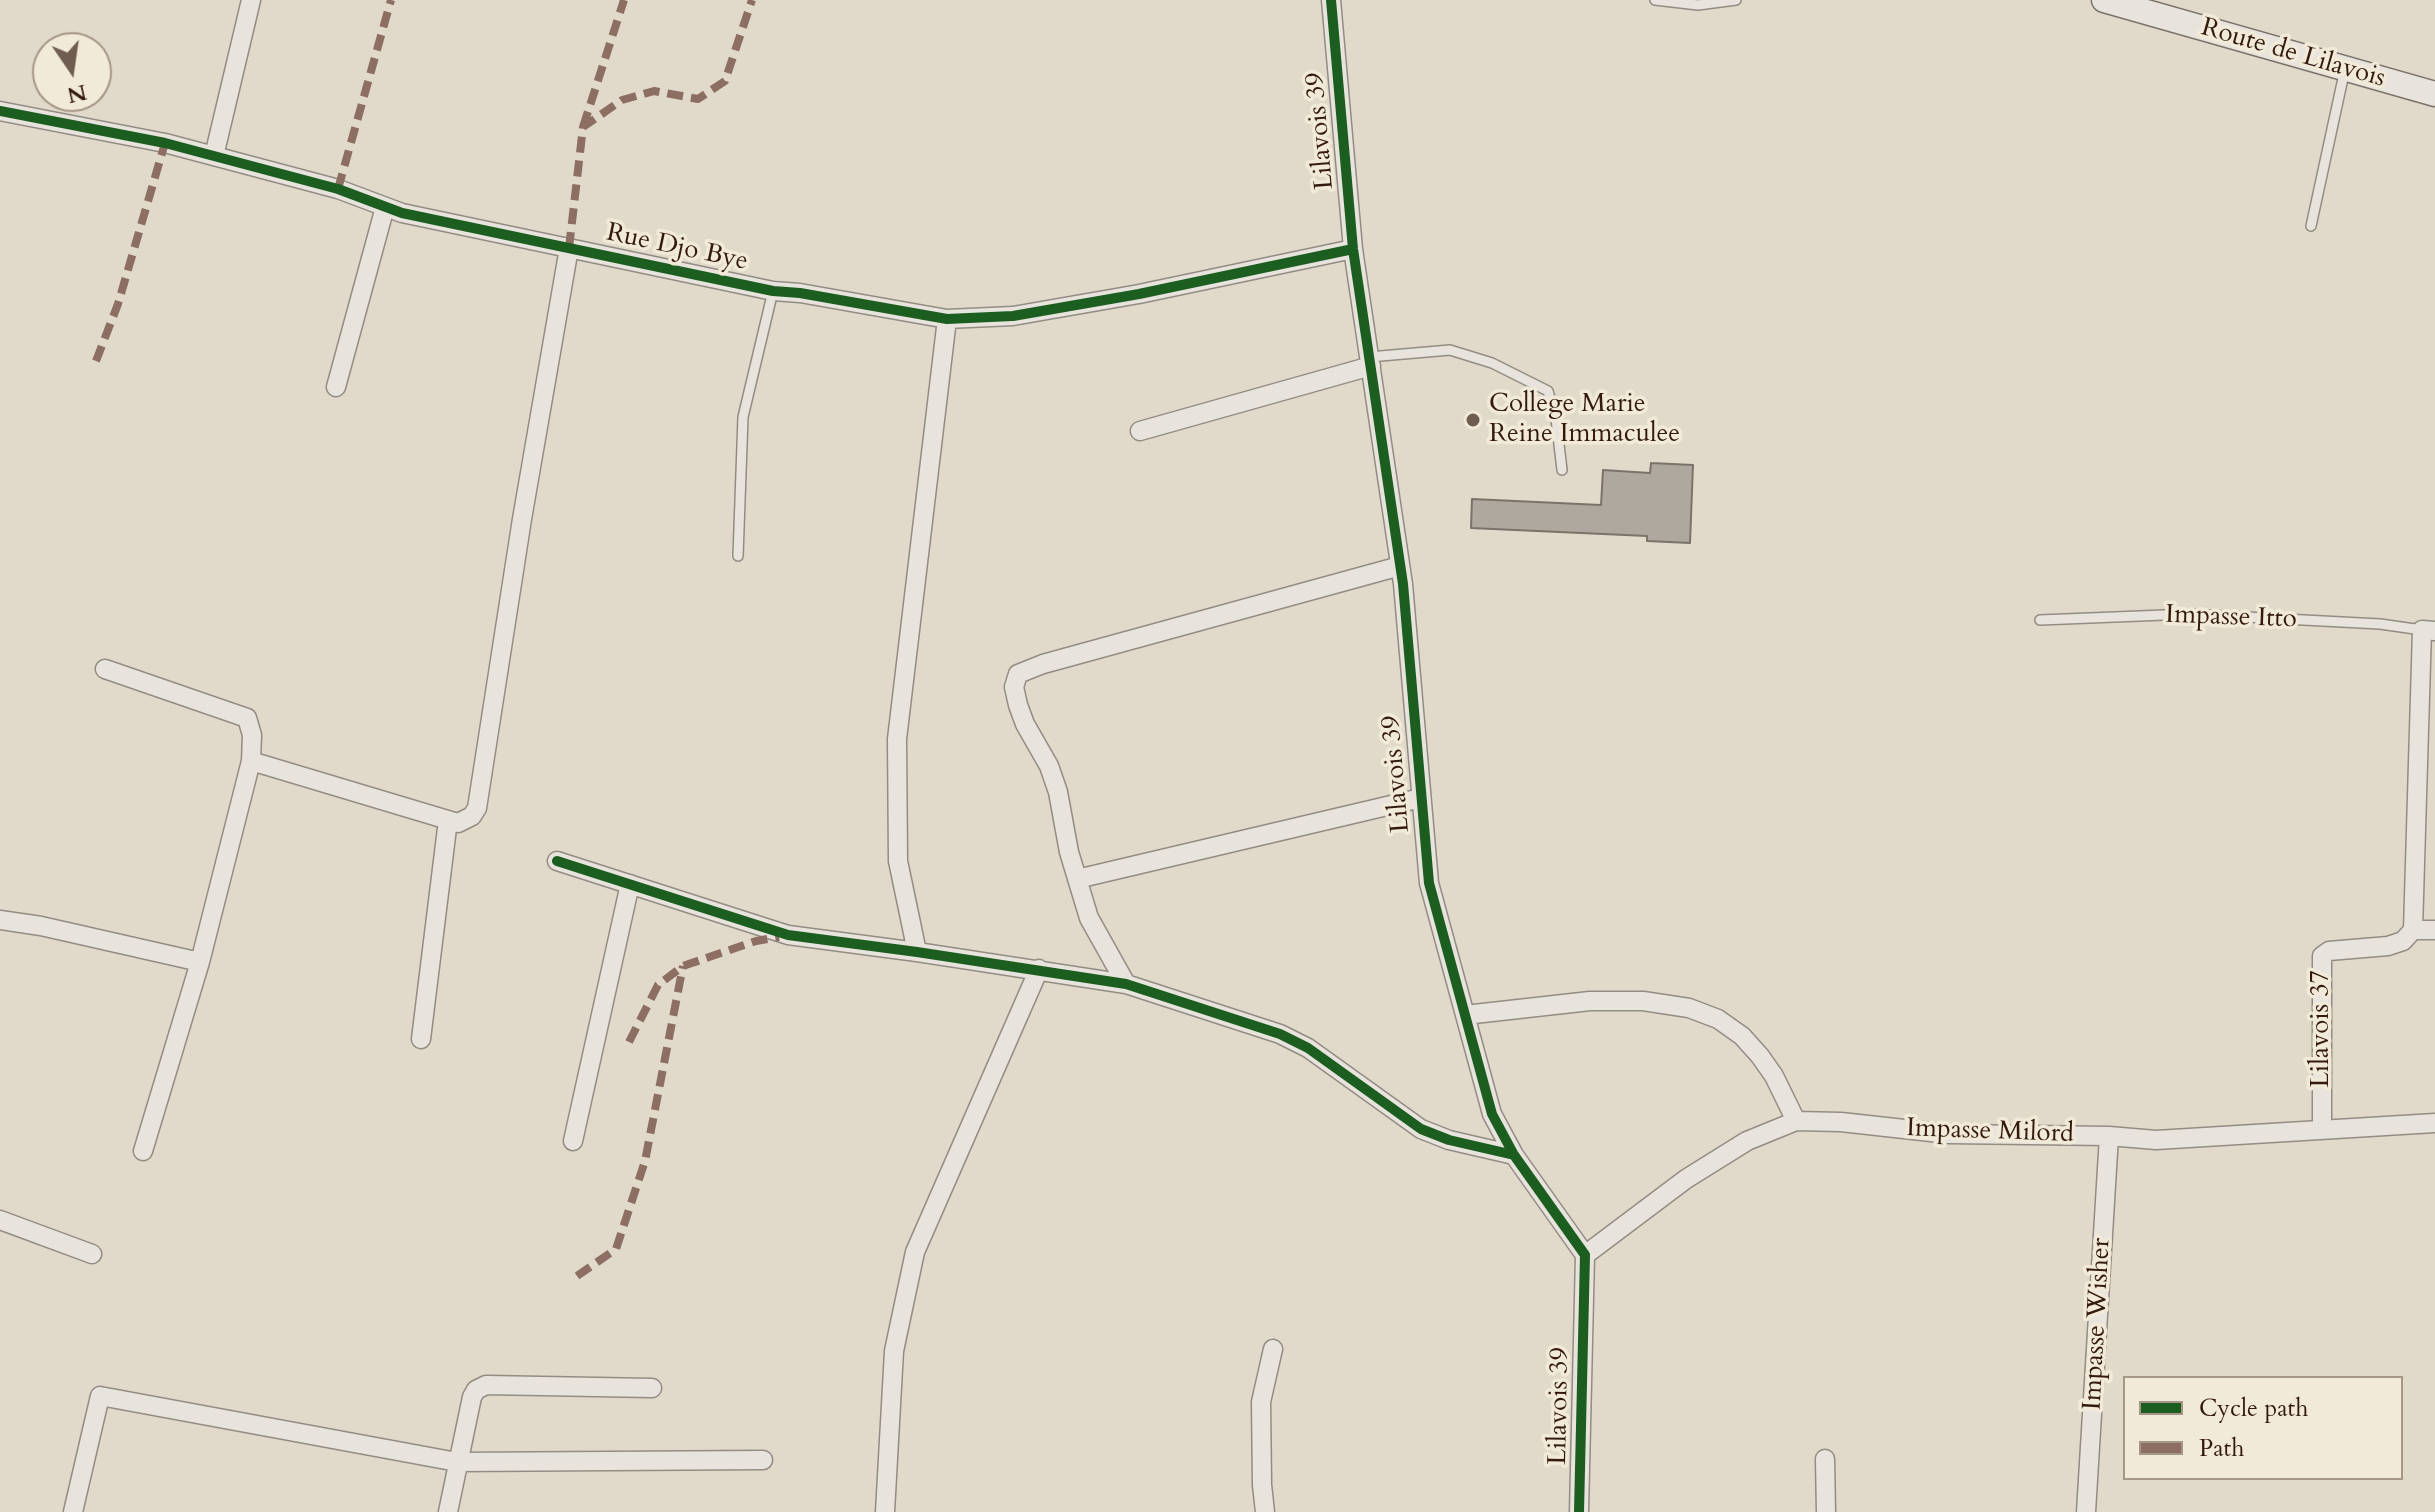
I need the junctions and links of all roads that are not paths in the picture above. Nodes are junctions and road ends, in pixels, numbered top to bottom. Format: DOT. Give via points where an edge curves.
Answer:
graph roads {
  1 [pos="251,0"];
  2 [pos="1331,0"];
  3 [pos="1655,0"];
  4 [pos="1736,0"];
  5 [pos="2104,0"];
  6 [pos="2345,69"];
  7 [pos="2435,94"];
  8 [pos="0,111"];
  9 [pos="214,156"];
  10 [pos="385,207"];
  11 [pos="2311,226"];
  12 [pos="569,248"];
  13 [pos="1353,249"];
  14 [pos="773,291"];
  15 [pos="947,319"];
  16 [pos="1370,362"];
  17 [pos="336,387"];
  18 [pos="1140,431"];
  19 [pos="1562,470"];
  20 [pos="738,556"];
  21 [pos="1400,566"];
  22 [pos="2040,620"];
  23 [pos="2428,630"];
  24 [pos="105,669"];
  25 [pos="251,761"];
  26 [pos="1421,798"];
  27 [pos="448,820"];
  28 [pos="557,861"];
  29 [pos="1077,879"];
  30 [pos="630,884"];
  31 [pos="0,920"];
  32 [pos="2413,930"];
  33 [pos="2435,930"];
  34 [pos="917,952"];
  35 [pos="200,962"];
  36 [pos="1039,969"];
  37 [pos="1126,984"];
  38 [pos="1465,1015"];
  39 [pos="421,1039"];
  40 [pos="1796,1121"];
  41 [pos="2435,1123"];
  42 [pos="2322,1130"];
  43 [pos="2109,1136"];
  44 [pos="573,1141"];
  45 [pos="143,1151"];
  46 [pos="1514,1155"];
  47 [pos="0,1220"];
  48 [pos="92,1254"];
  49 [pos="1585,1255"];
  50 [pos="1273,1349"];
  51 [pos="652,1388"];
  52 [pos="1825,1459"];
  53 [pos="763,1460"];
  54 [pos="457,1462"];
  55 [pos="73,1512"];
  56 [pos="448,1512"];
  57 [pos="885,1512"];
  58 [pos="1265,1512"];
  59 [pos="1579,1512"];
  60 [pos="1826,1512"];
  61 [pos="2086,1512"];
  1 -- 9 [label="street"];
  2 -- 13 [label="street, Lilavois 39"];
  3 -- 4 [label="lane" via="1698,5"];
  5 -- 6 [label="main road, Route de Lilavois"];
  6 -- 7 [label="main road, Route de Lilavois"];
  6 -- 11 [label="lane"];
  8 -- 9 [label="street, Rue Djo Bye"];
  9 -- 10 [label="street, Rue Djo Bye"];
  10 -- 12 [label="street, Rue Djo Bye"];
  10 -- 17 [label="street"];
  12 -- 14 [label="street, Rue Djo Bye"];
  12 -- 27 [label="street" via="477,808 463,822"];
  13 -- 15 [label="street, Rue Djo Bye" via="1013,316"];
  13 -- 16 [label="street, Lilavois 39"];
  14 -- 15 [label="street, Rue Djo Bye"];
  14 -- 20 [label="lane" via="743,417"];
  15 -- 34 [label="street" via="897,739 898,861"];
  16 -- 18 [label="street"];
  16 -- 19 [label="lane" via="1450,350 1492,363 1548,391"];
  16 -- 21 [label="street, Lilavois 39"];
  21 -- 26 [label="street, Lilavois 39"];
  21 -- 29 [label="street" via="1018,674 1018,705 1058,792"];
  22 -- 23 [label="lane, Impasse Itto" via="2189,614"];
  23 -- 32 [label="street"];
  24 -- 25 [label="street" via="247,718"];
  25 -- 27 [label="street"];
  25 -- 35 [label="street"];
  26 -- 29 [label="street"];
  26 -- 38 [label="street, Lilavois 39" via="1429,883"];
  27 -- 39 [label="street"];
  28 -- 30 [label="street"];
  29 -- 37 [label="street" via="1089,918"];
  30 -- 34 [label="street" via="788,935"];
  30 -- 44 [label="street"];
  31 -- 35 [label="street"];
  32 -- 33 [label="street"];
  32 -- 42 [label="street, Lilavois 37" via="2388,946 2322,956"];
  34 -- 36 [label="street"];
  35 -- 45 [label="street"];
  36 -- 37 [label="street"];
  36 -- 57 [label="street" via="915,1252 894,1351"];
  37 -- 46 [label="street" via="1280,1034 1308,1048 1421,1129"];
  38 -- 40 [label="street" via="1590,1001 1689,1008 1742,1036 1774,1076"];
  38 -- 46 [label="street, Lilavois 39" via="1492,1114"];
  40 -- 43 [label="street, Impasse Milord" via="1949,1134"];
  40 -- 49 [label="street, Impasse Milord" via="1747,1141 1686,1179"];
  41 -- 42 [label="street, Impasse Milord"];
  42 -- 43 [label="street, Impasse Milord" via="2156,1140"];
  43 -- 61 [label="street, Impasse Wisher"];
  46 -- 49 [label="street, Lilavois 39"];
  47 -- 48 [label="street"];
  49 -- 59 [label="street, Lilavois 39"];
  50 -- 58 [label="street" via="1261,1402"];
  51 -- 54 [label="street" via="486,1385 472,1397"];
  52 -- 60 [label="street"];
  53 -- 54 [label="street"];
  54 -- 55 [label="street" via="100,1396"];
  54 -- 56 [label="street"];
}
